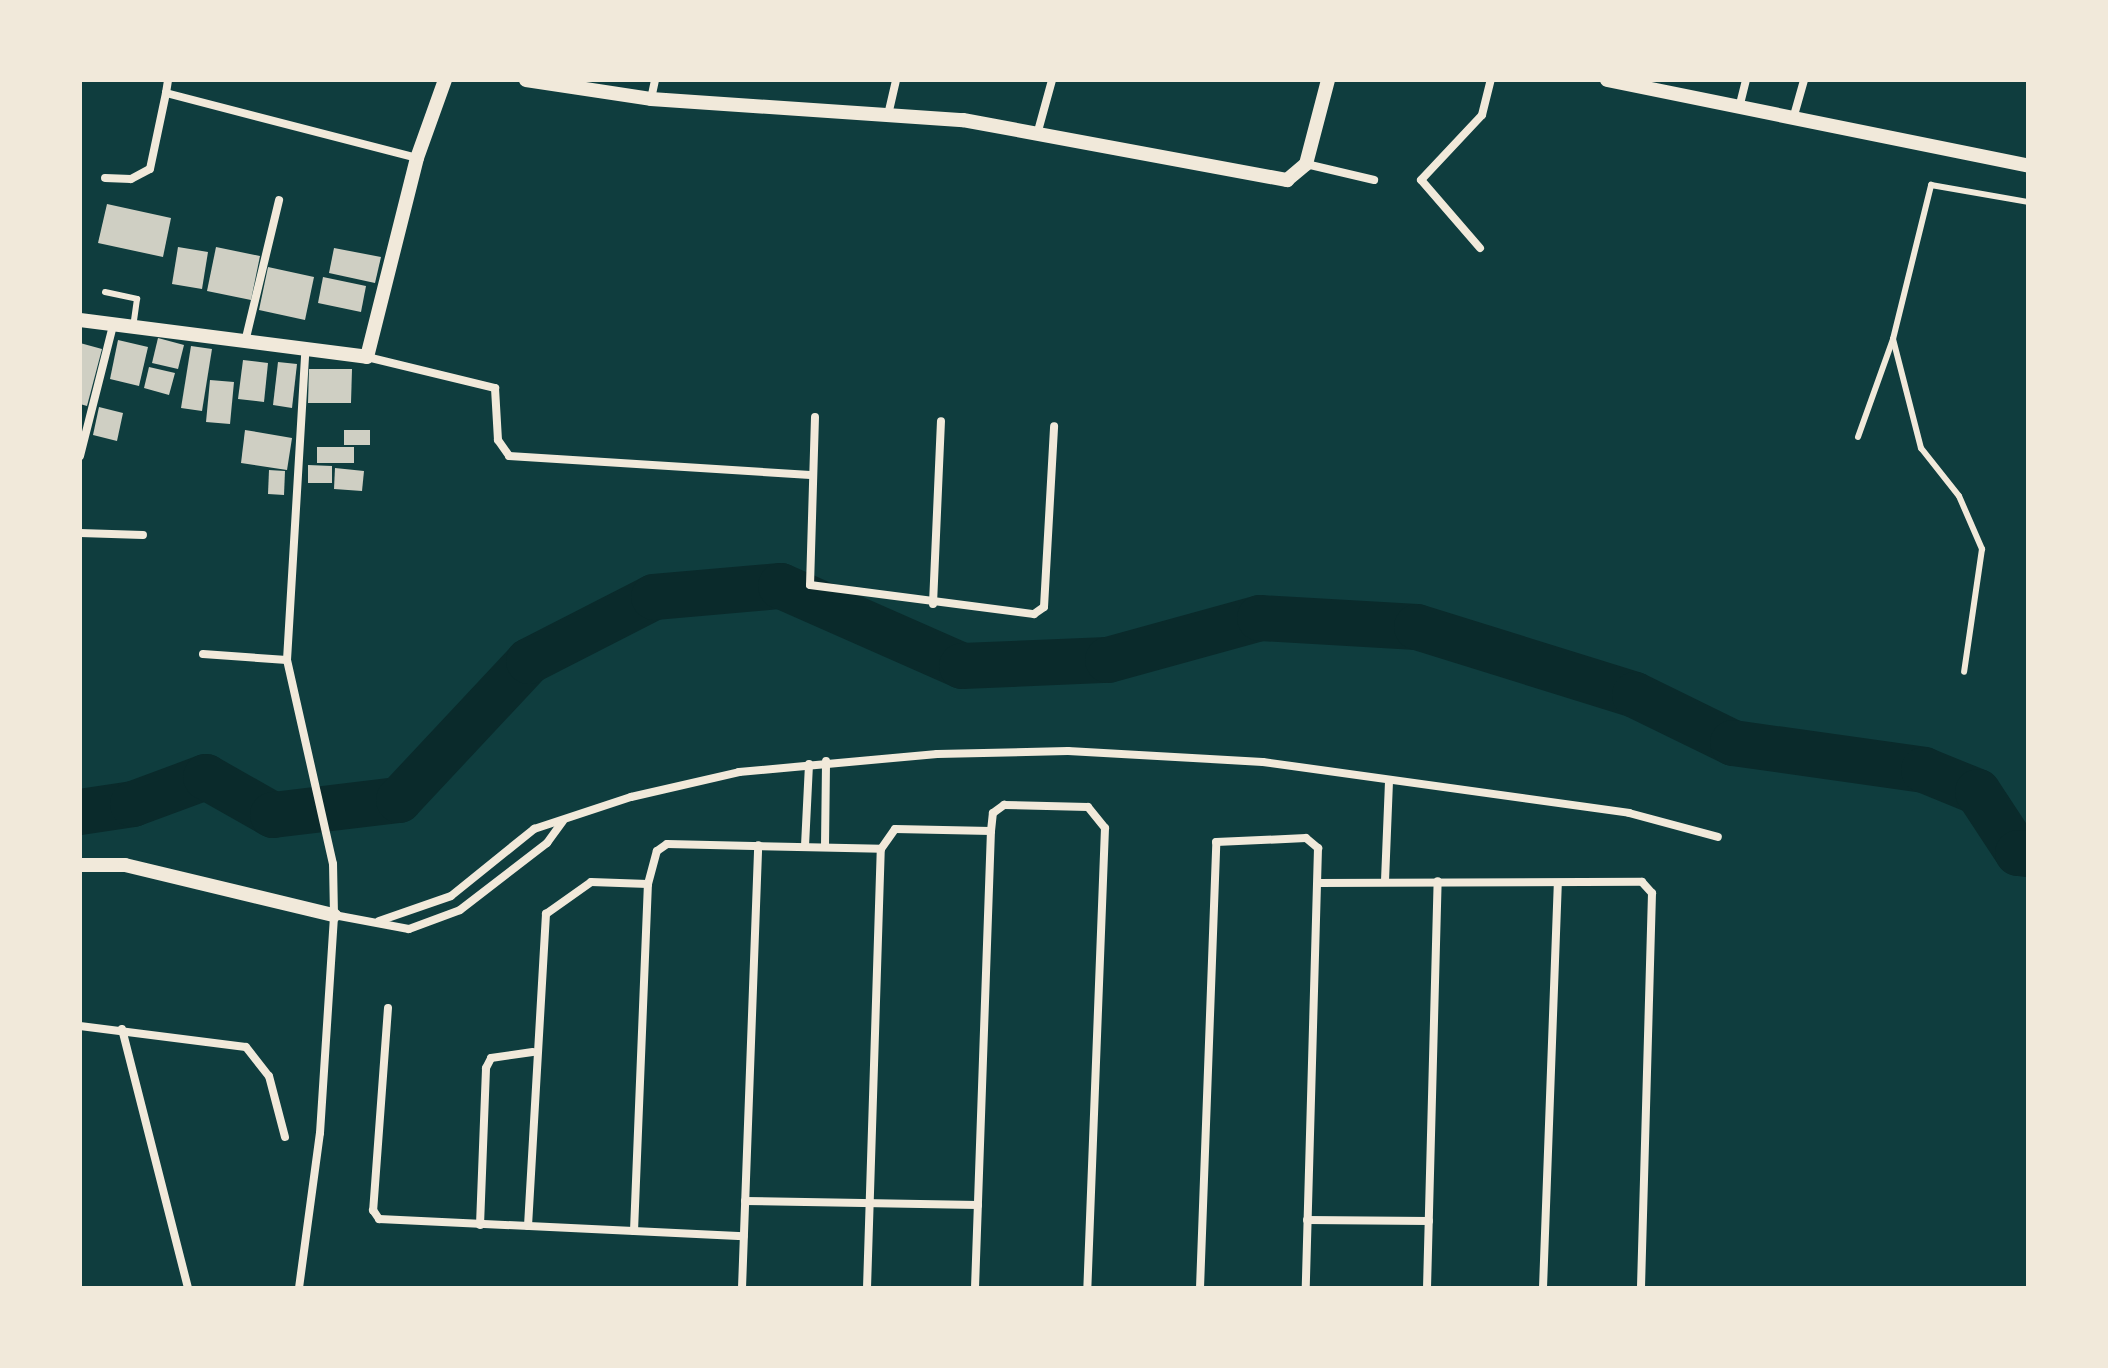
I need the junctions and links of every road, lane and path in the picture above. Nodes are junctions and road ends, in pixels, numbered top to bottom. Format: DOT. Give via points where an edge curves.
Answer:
graph roads {
  1 [pos="168,80"];
  2 [pos="445,80"];
  3 [pos="526,80"];
  4 [pos="655,80"];
  5 [pos="896,80"];
  6 [pos="1052,80"];
  7 [pos="1328,80"];
  8 [pos="1491,80"];
  9 [pos="1607,80"];
  10 [pos="1746,80"];
  11 [pos="1804,80"];
  12 [pos="166,93"];
  13 [pos="651,99"];
  14 [pos="1738,113"];
  15 [pos="888,115"];
  16 [pos="1792,120"];
  17 [pos="1038,131"];
  18 [pos="417,158"];
  19 [pos="1306,164"];
  20 [pos="2028,166"];
  21 [pos="105,178"];
  22 [pos="1374,180"];
  23 [pos="279,200"];
  24 [pos="2028,202"];
  25 [pos="1480,248"];
  26 [pos="105,292"];
  27 [pos="80,320"];
  28 [pos="113,326"];
  29 [pos="133,327"];
  30 [pos="1893,339"];
  31 [pos="245,342"];
  32 [pos="305,354"];
  33 [pos="367,357"];
  34 [pos="815,417"];
  35 [pos="941,421"];
  36 [pos="1054,426"];
  37 [pos="1858,437"];
  38 [pos="80,456"];
  39 [pos="810,475"];
  40 [pos="80,533"];
  41 [pos="143,535"];
  42 [pos="933,604"];
  43 [pos="203,654"];
  44 [pos="287,660"];
  45 [pos="1964,672"];
  46 [pos="826,761"];
  47 [pos="809,764"];
  48 [pos="1389,780"];
  49 [pos="563,821"];
  50 [pos="991,831"];
  51 [pos="1718,837"];
  52 [pos="758,845"];
  53 [pos="805,846"];
  54 [pos="825,846"];
  55 [pos="881,849"];
  56 [pos="80,865"];
  57 [pos="1385,881"];
  58 [pos="1438,881"];
  59 [pos="1318,883"];
  60 [pos="648,884"];
  61 [pos="1558,885"];
  62 [pos="334,915"];
  63 [pos="379,921"];
  64 [pos="388,1008"];
  65 [pos="80,1026"];
  66 [pos="122,1029"];
  67 [pos="533,1052"];
  68 [pos="285,1137"];
  69 [pos="745,1201"];
  70 [pos="870,1204"];
  71 [pos="978,1205"];
  72 [pos="1307,1220"];
  73 [pos="1429,1221"];
  74 [pos="480,1225"];
  75 [pos="528,1226"];
  76 [pos="634,1231"];
  77 [pos="744,1236"];
  78 [pos="188,1288"];
  79 [pos="299,1288"];
  80 [pos="742,1288"];
  81 [pos="867,1288"];
  82 [pos="975,1288"];
  83 [pos="1087,1288"];
  84 [pos="1200,1288"];
  85 [pos="1306,1288"];
  86 [pos="1427,1288"];
  87 [pos="1543,1288"];
  88 [pos="1641,1288"];
  1 -- 12 [label="street"];
  2 -- 18 [label="street"];
  3 -- 13 [label="street"];
  4 -- 13 [label="street"];
  5 -- 15 [label="street"];
  6 -- 17 [label="street"];
  7 -- 19 [label="street"];
  8 -- 25 [label="street" via="1482,115 1421,180"];
  9 -- 14 [label="street"];
  10 -- 14 [label="street"];
  11 -- 16 [label="street"];
  12 -- 18 [label="street"];
  12 -- 21 [label="street" via="150,169 131,179"];
  13 -- 15 [label="street"];
  14 -- 16 [label="street"];
  15 -- 17 [label="street"];
  16 -- 20 [label="street"];
  17 -- 19 [label="street" via="1287,180"];
  18 -- 33 [label="street"];
  19 -- 22 [label="street"];
  23 -- 31 [label="street"];
  24 -- 30 [label="lane" via="1931,185"];
  26 -- 29 [label="lane" via="137,299"];
  27 -- 28 [label="street"];
  28 -- 29 [label="street"];
  28 -- 38 [label="street"];
  29 -- 31 [label="street"];
  30 -- 37 [label="lane"];
  30 -- 45 [label="lane" via="1921,448 1959,496 1982,549"];
  31 -- 32 [label="street"];
  32 -- 33 [label="street"];
  32 -- 44 [label="street"];
  33 -- 39 [label="street" via="495,388 498,440 509,456"];
  34 -- 39 [label="street"];
  35 -- 42 [label="street"];
  36 -- 42 [label="street" via="1041,612"];
  39 -- 42 [label="street" via="810,585"];
  40 -- 41 [label="street"];
  43 -- 44 [label="street"];
  44 -- 62 [label="street" via="333,864"];
  46 -- 47 [label="street"];
  46 -- 48 [label="street" via="1068,751 1263,762"];
  46 -- 54 [label="street"];
  47 -- 49 [label="street" via="646,793"];
  47 -- 53 [label="street"];
  48 -- 51 [label="street" via="1629,813"];
  48 -- 57 [label="street"];
  49 -- 63 [label="street" via="534,829 451,896"];
  49 -- 63 [label="street" via="547,843 460,910 409,929"];
  50 -- 55 [label="street" via="895,829"];
  50 -- 71 [label="street"];
  50 -- 83 [label="street" via="993,813 1004,805 1088,807 1105,828"];
  52 -- 53 [label="street"];
  52 -- 60 [label="street" via="667,844 657,851"];
  52 -- 69 [label="street"];
  53 -- 54 [label="street"];
  54 -- 55 [label="street"];
  55 -- 70 [label="street"];
  56 -- 62 [label="street" via="125,865"];
  57 -- 58 [label="street"];
  57 -- 59 [label="street"];
  58 -- 61 [label="street"];
  58 -- 73 [label="street"];
  59 -- 72 [label="street"];
  59 -- 84 [label="street" via="1318,848 1306,838 1216,842"];
  60 -- 67 [label="street" via="591,882 546,914"];
  60 -- 76 [label="street"];
  61 -- 87 [label="street"];
  61 -- 88 [label="street" via="1642,882 1652,893"];
  62 -- 63 [label="street"];
  62 -- 79 [label="street" via="320,1133"];
  64 -- 74 [label="street" via="373,1210 389,1224"];
  65 -- 66 [label="street"];
  66 -- 68 [label="street" via="246,1047 269,1076"];
  66 -- 78 [label="street"];
  67 -- 74 [label="street" via="491,1058 486,1068"];
  67 -- 75 [label="street"];
  69 -- 70 [label="street"];
  69 -- 77 [label="street"];
  70 -- 71 [label="street"];
  70 -- 81 [label="street"];
  71 -- 82 [label="street"];
  72 -- 73 [label="street"];
  72 -- 85 [label="street"];
  73 -- 86 [label="street"];
  74 -- 75 [label="street"];
  75 -- 76 [label="street"];
  76 -- 77 [label="street"];
  77 -- 80 [label="street"];
}
